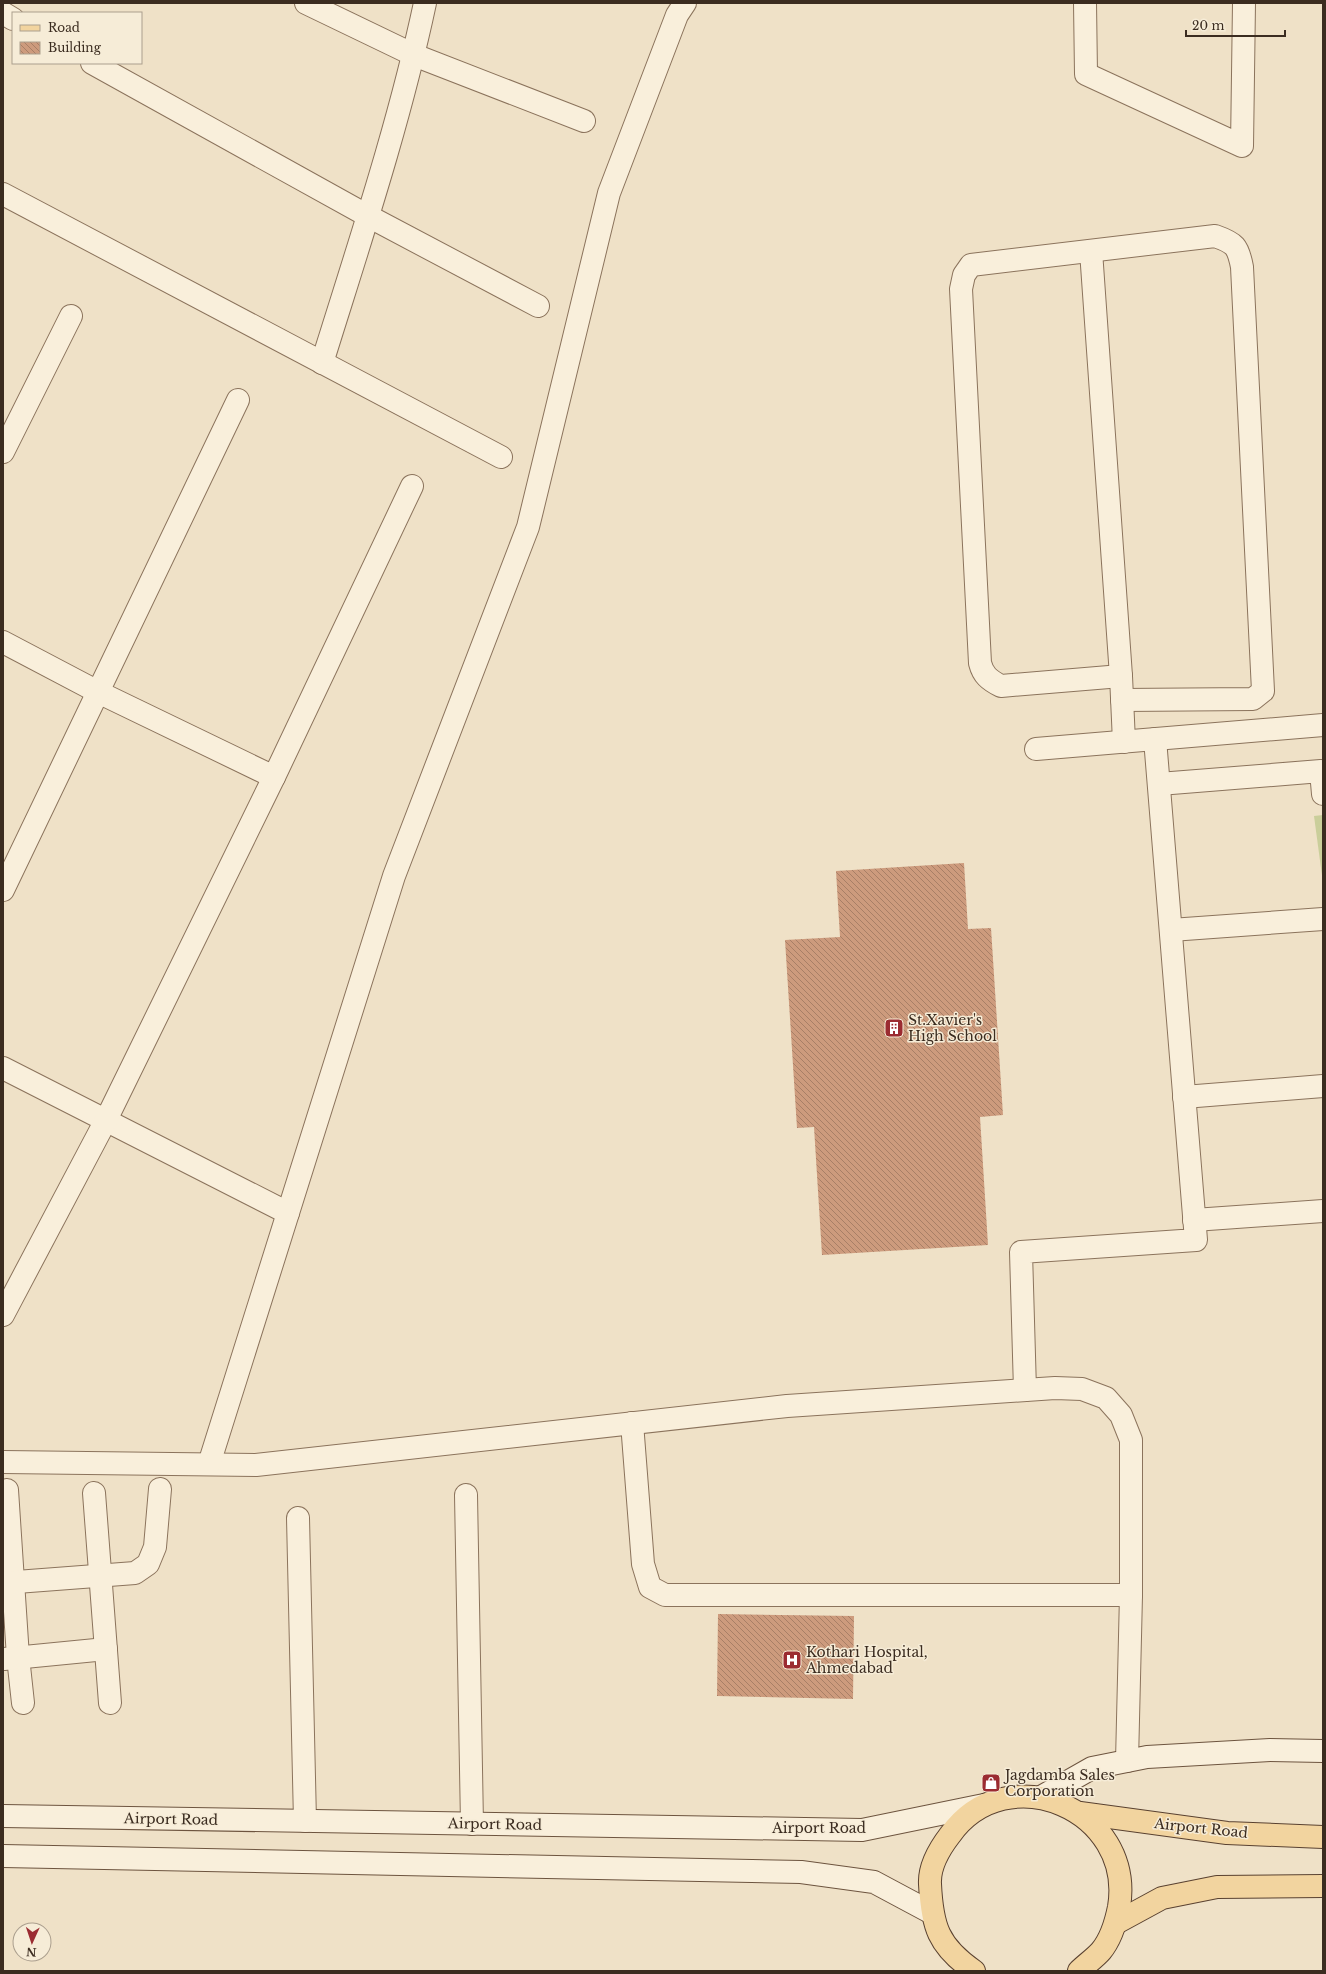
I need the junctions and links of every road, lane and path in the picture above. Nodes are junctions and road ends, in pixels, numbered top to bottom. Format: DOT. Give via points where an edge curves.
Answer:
graph roads {
  1 [pos="306,3"];
  2 [pos="425,3"];
  3 [pos="685,3"];
  4 [pos="1085,3"];
  5 [pos="1244,3"];
  6 [pos="3,13"];
  7 [pos="12,18"];
  8 [pos="414,56"];
  9 [pos="94,64"];
  10 [pos="584,121"];
  11 [pos="3,194"];
  12 [pos="368,216"];
  13 [pos="1091,251"];
  14 [pos="538,306"];
  15 [pos="71,316"];
  16 [pos="322,363"];
  17 [pos="238,400"];
  18 [pos="3,452"];
  19 [pos="500,457"];
  20 [pos="412,486"];
  21 [pos="3,642"];
  22 [pos="1121,676"];
  23 [pos="98,692"];
  24 [pos="1122,700"];
  25 [pos="1323,725"];
  26 [pos="1155,739"];
  27 [pos="1124,742"];
  28 [pos="1036,749"];
  29 [pos="274,777"];
  30 [pos="1159,784"];
  31 [pos="1323,794"];
  32 [pos="3,890"];
  33 [pos="1323,918"];
  34 [pos="1171,930"];
  35 [pos="3,1068"];
  36 [pos="1323,1086"];
  37 [pos="1184,1098"];
  38 [pos="106,1120"];
  39 [pos="1323,1211"];
  40 [pos="288,1213"];
  41 [pos="1194,1220"];
  42 [pos="3,1315"];
  43 [pos="1025,1390"];
  44 [pos="632,1423"];
  45 [pos="3,1462"];
  46 [pos="209,1464"];
  47 [pos="160,1489"];
  48 [pos="7,1490"];
  49 [pos="94,1493"];
  50 [pos="466,1495"];
  51 [pos="298,1518"];
  52 [pos="100,1575"];
  53 [pos="8,1582"];
  54 [pos="1131,1595"];
  55 [pos="106,1649"];
  56 [pos="11,1658"];
  57 [pos="24,1703"];
  58 [pos="110,1703"];
  59 [pos="1323,1751"];
  60 [pos="1127,1761"];
  61 [pos="1041,1797"];
  62 [pos="984,1805"];
  63 [pos="1080,1813"];
  64 [pos="3,1816"];
  65 [pos="304,1821"];
  66 [pos="472,1824"];
  67 [pos="1323,1837"];
  68 [pos="3,1856"];
  69 [pos="1323,1886"];
  70 [pos="932,1913"];
  71 [pos="1116,1923"];
  72 [pos="964,1967"];
  73 [pos="1079,1971"];
  1 -- 8 [label="street"];
  2 -- 8 [label="street"];
  3 -- 40 [label="street" via="677,15 610,193 528,527 394,876"];
  4 -- 5 [label="street" via="1086,74 1242,146"];
  6 -- 7 [label="street"];
  8 -- 10 [label="street"];
  8 -- 12 [label="street"];
  9 -- 12 [label="street"];
  11 -- 16 [label="street"];
  12 -- 14 [label="street"];
  12 -- 16 [label="street"];
  13 -- 22 [label="street"];
  13 -- 22 [label="street" via="971,265 964,275 961,289 980,663 983,673 1001,686"];
  13 -- 24 [label="street" via="1215,236 1227,240 1239,250 1242,267 1262,691 1253,699"];
  15 -- 18 [label="street"];
  16 -- 19 [label="street"];
  17 -- 23 [label="street"];
  20 -- 29 [label="street"];
  21 -- 23 [label="street"];
  22 -- 24 [label="street"];
  23 -- 29 [label="street"];
  23 -- 32 [label="street"];
  24 -- 27 [label="street"];
  25 -- 26 [label="street"];
  26 -- 27 [label="street"];
  26 -- 30 [label="street"];
  27 -- 28 [label="street"];
  29 -- 38 [label="street"];
  30 -- 31 [label="street" via="1321,771"];
  30 -- 34 [label="street"];
  33 -- 34 [label="street"];
  34 -- 37 [label="street"];
  35 -- 38 [label="street"];
  36 -- 37 [label="street"];
  37 -- 41 [label="street"];
  38 -- 40 [label="street"];
  38 -- 42 [label="street"];
  39 -- 41 [label="street"];
  40 -- 46 [label="street"];
  41 -- 43 [label="street" via="1196,1240 1021,1252"];
  43 -- 44 [label="street" via="787,1406"];
  43 -- 54 [label="street" via="1082,1389 1106,1398 1121,1414 1131,1440"];
  44 -- 46 [label="street" via="256,1465"];
  44 -- 54 [label="street" via="643,1564 650,1586 665,1595"];
  45 -- 46 [label="street"];
  47 -- 52 [label="street" via="155,1547 148,1564 135,1573"];
  48 -- 53 [label="street"];
  49 -- 52 [label="street"];
  50 -- 66 [label="street"];
  51 -- 65 [label="street"];
  52 -- 53 [label="street"];
  52 -- 55 [label="street"];
  53 -- 56 [label="street"];
  54 -- 60 [label="street"];
  55 -- 56 [label="street"];
  55 -- 58 [label="street"];
  56 -- 57 [label="street"];
  59 -- 60 [label="street" via="1270,1750 1147,1756"];
  60 -- 61 [label="street" via="1092,1768"];
  61 -- 62 [label="main road, Airport Road" via="1012,1797"];
  61 -- 63 [label="main road, Airport Road" via="1061,1803"];
  62 -- 66 [label="street, Airport Road" via="862,1830"];
  62 -- 70 [label="main road, Airport Road" via="958,1824 938,1850 930,1881"];
  63 -- 67 [label="main road, Airport Road" via="1226,1833"];
  63 -- 71 [label="main road, Airport Road" via="1102,1834 1117,1862 1121,1892"];
  64 -- 65 [label="street, Airport Road"];
  65 -- 66 [label="street, Airport Road"];
  68 -- 70 [label="street" via="801,1872 874,1882"];
  69 -- 71 [label="main road" via="1217,1887 1162,1898"];
  70 -- 72 [label="main road, Airport Road" via="941,1938"];
  71 -- 73 [label="main road, Airport Road" via="1101,1950"];
}
